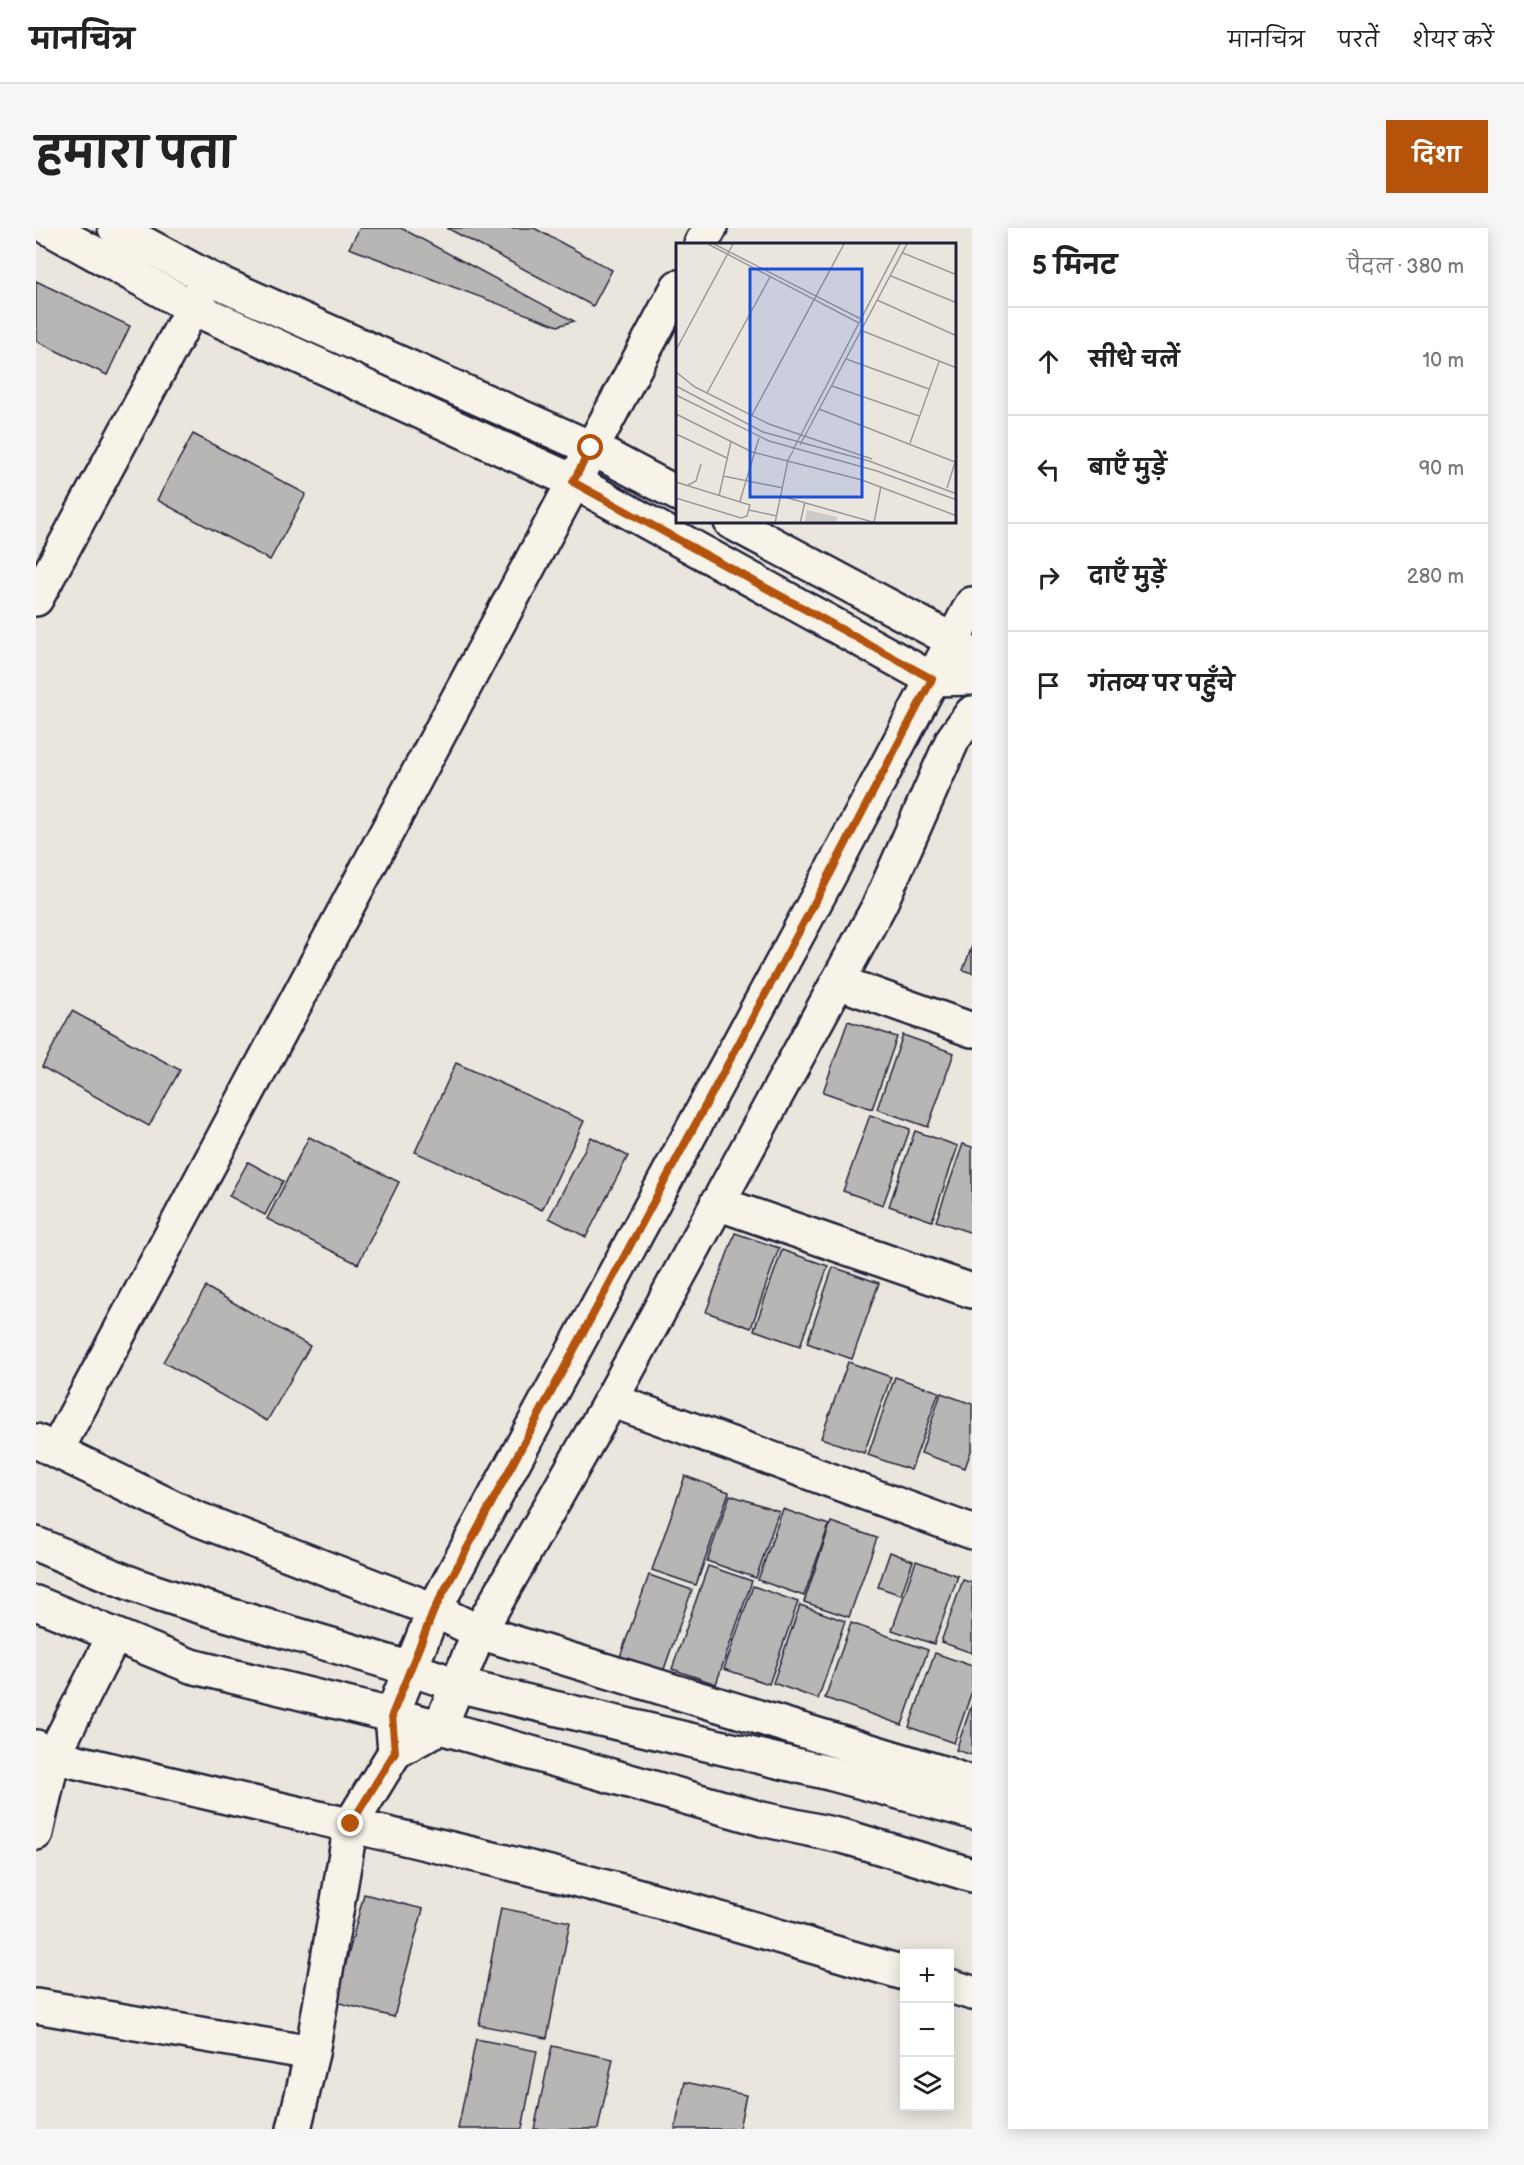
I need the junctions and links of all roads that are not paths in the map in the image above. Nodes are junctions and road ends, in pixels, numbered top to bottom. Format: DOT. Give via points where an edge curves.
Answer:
graph roads {
  1 [pos="50,228"];
  2 [pos="116,228"];
  3 [pos="710,228"];
  4 [pos="702,243"];
  5 [pos="208,278"];
  6 [pos="676,291"];
  7 [pos="193,308"];
  8 [pos="591,448"];
  9 [pos="573,482"];
  10 [pos="676,493"];
  11 [pos="734,524"];
  12 [pos="36,598"];
  13 [pos="972,604"];
  14 [pos="962,649"];
  15 [pos="972,678"];
  16 [pos="932,679"];
  17 [pos="972,713"];
  18 [pos="963,743"];
  19 [pos="838,982"];
  20 [pos="972,1030"];
  21 [pos="717,1203"];
  22 [pos="972,1291"];
  23 [pos="610,1400"];
  24 [pos="46,1446"];
  25 [pos="972,1532"];
  26 [pos="36,1544"];
  27 [pos="36,1604"];
  28 [pos="434,1610"];
  29 [pos="479,1632"];
  30 [pos="114,1636"];
  31 [pos="412,1669"];
  32 [pos="458,1685"];
  33 [pos="392,1715"];
  34 [pos="440,1727"];
  35 [pos="45,1751"];
  36 [pos="395,1752"];
  37 [pos="972,1784"];
  38 [pos="972,1812"];
  39 [pos="351,1824"];
  40 [pos="36,1833"];
  41 [pos="972,1875"];
  42 [pos="900,1972"];
  43 [pos="954,1987"];
  44 [pos="972,1993"];
  45 [pos="36,2006"];
  46 [pos="312,2053"];
  47 [pos="299,2128"];
  1 -- 7 [label="street"];
  2 -- 5 [label="street"];
  3 -- 4 [label="street"];
  5 -- 7 [label="street"];
  5 -- 8 [label="street"];
  6 -- 8 [label="street"];
  7 -- 9 [label="street"];
  7 -- 12 [label="street"];
  8 -- 9 [label="street"];
  8 -- 10 [label="street"];
  9 -- 16 [label="street"];
  9 -- 24 [label="street"];
  11 -- 14 [label="street"];
  13 -- 14 [label="street"];
  14 -- 16 [label="street"];
  15 -- 16 [label="street"];
  16 -- 28 [label="street"];
  17 -- 18 [label="street"];
  18 -- 19 [label="street"];
  19 -- 20 [label="street"];
  19 -- 21 [label="street"];
  21 -- 22 [label="street"];
  21 -- 23 [label="street"];
  23 -- 25 [label="street"];
  23 -- 29 [label="street"];
  24 -- 28 [label="street" via="195,1518"];
  26 -- 31 [label="street" via="145,1588"];
  27 -- 30 [label="street"];
  28 -- 29 [label="street"];
  28 -- 31 [label="street"];
  29 -- 32 [label="street"];
  29 -- 37 [label="street"];
  30 -- 33 [label="street" via="191,1666"];
  30 -- 35 [label="street"];
  31 -- 32 [label="street"];
  31 -- 33 [label="street"];
  32 -- 34 [label="street"];
  32 -- 38 [label="street" via="833,1774"];
  33 -- 34 [label="street"];
  33 -- 36 [label="street"];
  34 -- 36 [label="street"];
  34 -- 41 [label="street"];
  35 -- 39 [label="street" via="205,1794"];
  35 -- 40 [label="street"];
  36 -- 39 [label="street"];
  39 -- 42 [label="street" via="619,1891"];
  39 -- 46 [label="street"];
  43 -- 44 [label="street"];
  45 -- 46 [label="street"];
  46 -- 47 [label="street"];
}
